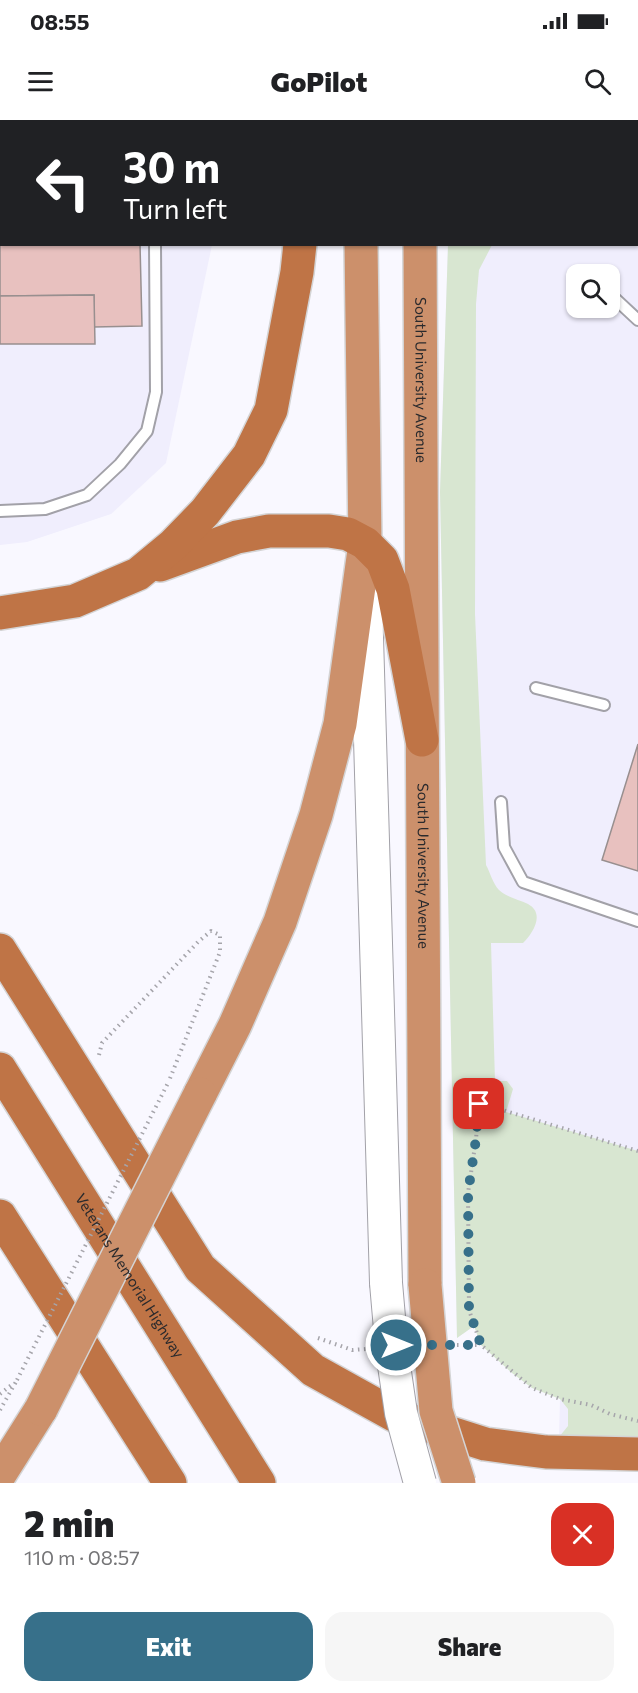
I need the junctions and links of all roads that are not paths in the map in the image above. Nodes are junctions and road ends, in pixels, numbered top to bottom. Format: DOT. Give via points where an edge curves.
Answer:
graph roads {
  1 [pos="154,246"];
  2 [pos="300,246"];
  3 [pos="361,246"];
  4 [pos="420,246"];
  5 [pos="620,303"];
  6 [pos="638,320"];
  7 [pos="0,511"];
  8 [pos="365,543"];
  9 [pos="138,574"];
  10 [pos="0,613"];
  11 [pos="536,688"];
  12 [pos="604,705"];
  13 [pos="422,740"];
  14 [pos="501,802"];
  15 [pos="638,921"];
  16 [pos="0,951"];
  17 [pos="0,1069"];
  18 [pos="0,1216"];
  19 [pos="638,1454"];
  20 [pos="0,1474"];
  21 [pos="170,1483"];
  22 [pos="259,1483"];
  23 [pos="420,1483"];
  24 [pos="459,1483"];
  1 -- 7 [label="lane" via="156,392 147,431 87,495 45,508"];
  2 -- 9 [label="highway" via="272,410 249,455 205,512"];
  3 -- 8 [label="highway"];
  4 -- 13 [label="highway, South University Avenue"];
  5 -- 6 [label="lane"];
  8 -- 9 [label="highway" via="348,534 329,531 269,531 237,537"];
  8 -- 13 [label="highway" via="382,560 393,589"];
  8 -- 20 [label="highway, bridge" via="340,724 280,922 235,1025 41,1409"];
  8 -- 23 [label="main road, bridge" via="386,1283 401,1413"];
  9 -- 10 [label="highway" via="75,601"];
  11 -- 12 [label="lane"];
  13 -- 24 [label="highway, South University Avenue, bridge" via="425,1286 436,1411"];
  14 -- 15 [label="lane" via="504,847 523,882"];
  16 -- 19 [label="highway" via="200,1268 313,1370 394,1415 485,1444 546,1452"];
  17 -- 22 [label="highway, Veterans Memorial Highway"];
  18 -- 21 [label="highway"];
}
